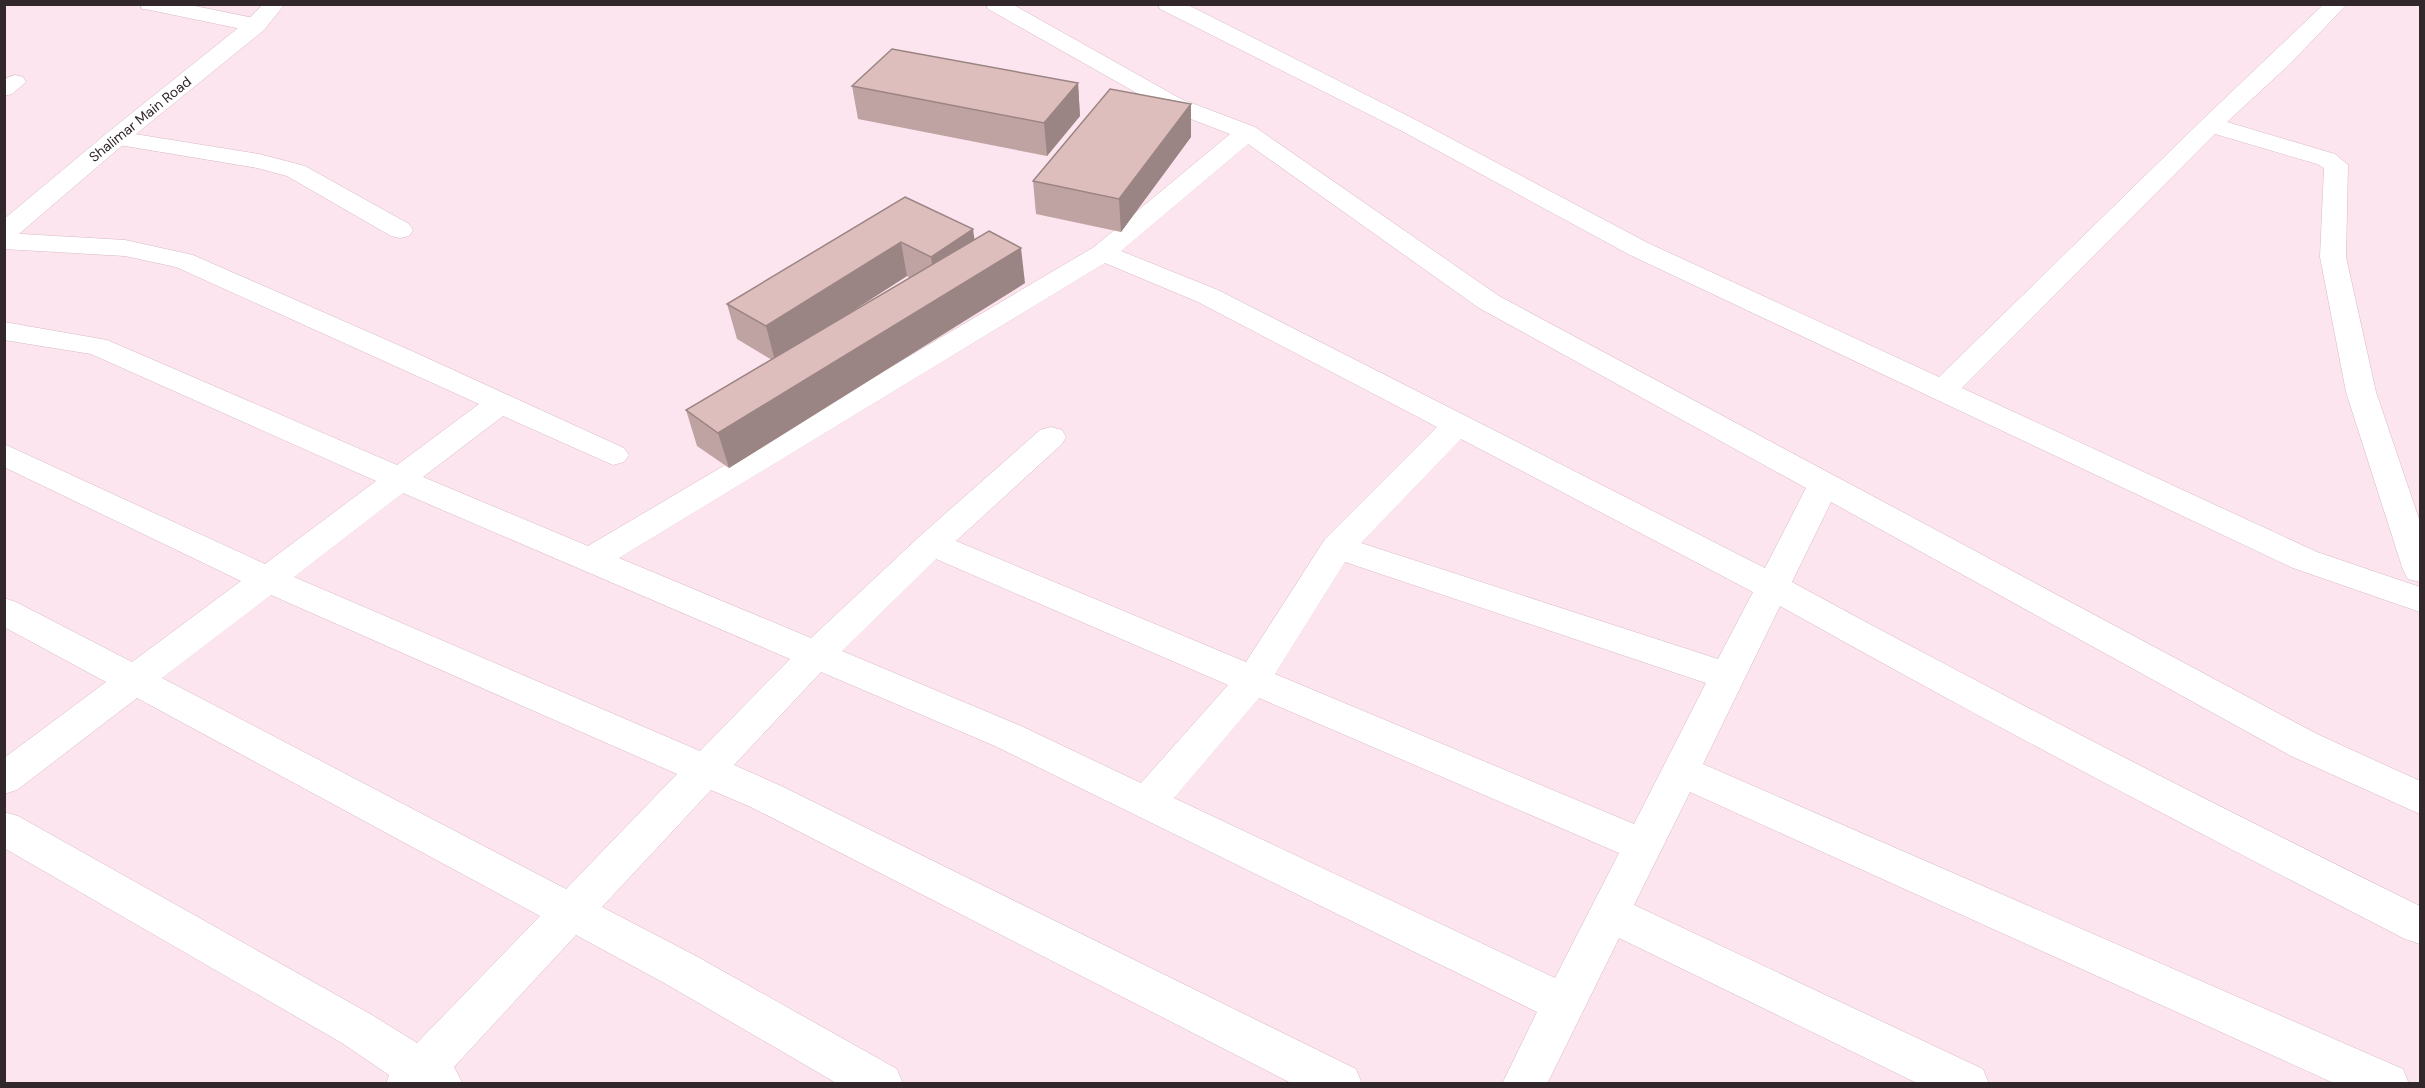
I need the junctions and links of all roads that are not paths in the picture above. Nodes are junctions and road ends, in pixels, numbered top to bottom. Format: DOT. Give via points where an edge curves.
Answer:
graph roads {
  1 [pos="150,4"];
  2 [pos="274,4"];
  3 [pos="996,4"];
  4 [pos="1168,4"];
  5 [pos="2337,4"];
  6 [pos="256,25"];
  7 [pos="2210,125"];
  8 [pos="1247,132"];
  9 [pos="116,138"];
  10 [pos="400,230"];
  11 [pos="4,233"];
  12 [pos="4,241"];
  13 [pos="1103,253"];
  14 [pos="4,331"];
  15 [pos="1942,391"];
  16 [pos="500,402"];
  17 [pos="1458,424"];
  18 [pos="1051,437"];
  19 [pos="4,454"];
  20 [pos="613,455"];
  21 [pos="399,479"];
  22 [pos="1824,484"];
  23 [pos="932,544"];
  24 [pos="1337,547"];
  25 [pos="590,560"];
  26 [pos="2421,570"];
  27 [pos="267,579"];
  28 [pos="1773,587"];
  29 [pos="2421,600"];
  30 [pos="4,611"];
  31 [pos="814,656"];
  32 [pos="1728,676"];
  33 [pos="1253,680"];
  34 [pos="134,681"];
  35 [pos="705,771"];
  36 [pos="1680,771"];
  37 [pos="4,779"];
  38 [pos="2421,798"];
  39 [pos="1147,803"];
  40 [pos="4,828"];
  41 [pos="1643,846"];
  42 [pos="571,912"];
  43 [pos="1609,914"];
  44 [pos="2421,926"];
  45 [pos="1564,1004"];
  46 [pos="423,1079"];
  47 [pos="1535,1080"];
  48 [pos="881,1083"];
  49 [pos="1340,1083"];
  50 [pos="1967,1083"];
  51 [pos="2387,1083"];
  1 -- 6 [label="street"];
  2 -- 6 [label="street, Shalimar Main Road"];
  3 -- 8 [label="street" via="1173,104"];
  4 -- 15 [label="street" via="1408,125 1639,249"];
  5 -- 7 [label="street"];
  6 -- 9 [label="street, Shalimar Main Road"];
  7 -- 15 [label="street"];
  7 -- 26 [label="street" via="2336,165 2333,257 2361,392"];
  8 -- 13 [label="street"];
  8 -- 22 [label="street" via="1489,302"];
  9 -- 10 [label="street" via="259,160 296,171"];
  9 -- 11 [label="street, Shalimar Main Road"];
  12 -- 16 [label="street" via="125,248 184,261"];
  13 -- 17 [label="street" via="1208,296"];
  13 -- 25 [label="street"];
  14 -- 21 [label="street" via="97,346"];
  15 -- 29 [label="street" via="2305,560"];
  16 -- 20 [label="street"];
  16 -- 21 [label="street"];
  17 -- 24 [label="street"];
  17 -- 28 [label="street"];
  18 -- 23 [label="street"];
  19 -- 27 [label="street"];
  21 -- 25 [label="street"];
  21 -- 27 [label="street"];
  22 -- 28 [label="street"];
  22 -- 38 [label="street" via="2304,745"];
  23 -- 31 [label="street"];
  23 -- 33 [label="street"];
  24 -- 32 [label="street"];
  24 -- 33 [label="street"];
  25 -- 31 [label="street"];
  27 -- 34 [label="street"];
  27 -- 35 [label="street"];
  28 -- 32 [label="street"];
  28 -- 44 [label="street" via="1950,684"];
  30 -- 34 [label="street"];
  31 -- 35 [label="street"];
  31 -- 39 [label="street" via="1008,736"];
  32 -- 36 [label="street"];
  33 -- 39 [label="street"];
  33 -- 41 [label="street"];
  34 -- 37 [label="street"];
  34 -- 42 [label="street"];
  35 -- 42 [label="street"];
  35 -- 49 [label="street" via="765,796"];
  36 -- 41 [label="street"];
  36 -- 51 [label="street"];
  39 -- 45 [label="street"];
  40 -- 46 [label="street" via="357,1029"];
  41 -- 43 [label="street"];
  42 -- 46 [label="street"];
  42 -- 48 [label="street"];
  43 -- 45 [label="street"];
  43 -- 50 [label="street"];
  45 -- 47 [label="street"];
}
